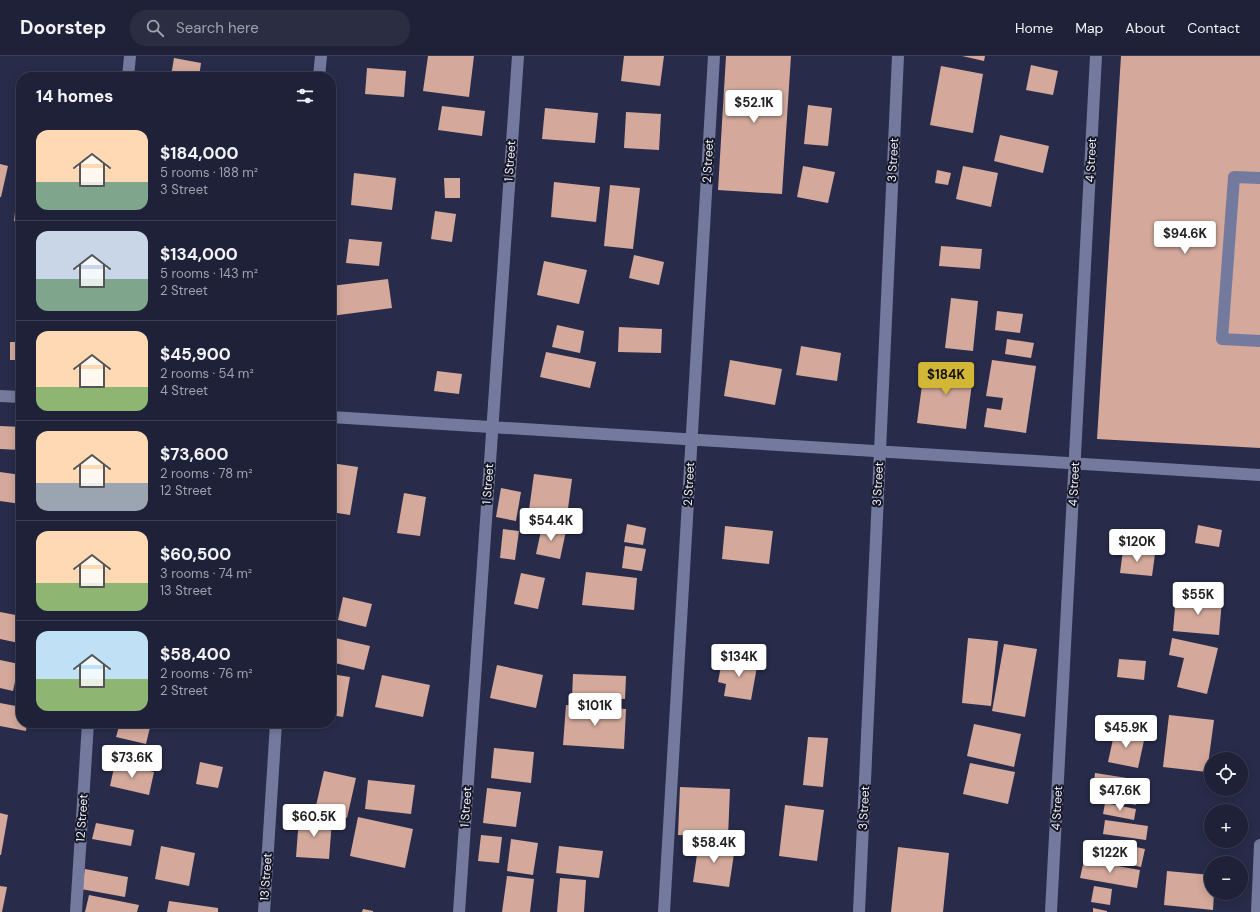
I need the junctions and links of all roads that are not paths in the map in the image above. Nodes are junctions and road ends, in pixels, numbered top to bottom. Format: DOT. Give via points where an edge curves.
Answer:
graph roads {
  1 [pos="130,56"];
  2 [pos="321,56"];
  3 [pos="518,56"];
  4 [pos="714,56"];
  5 [pos="898,56"];
  6 [pos="1096,56"];
  7 [pos="128,72"];
  8 [pos="319,72"];
  9 [pos="1260,178"];
  10 [pos="1260,341"];
  11 [pos="0,396"];
  12 [pos="16,397"];
  13 [pos="336,416"];
  14 [pos="492,427"];
  15 [pos="691,439"];
  16 [pos="880,451"];
  17 [pos="1075,463"];
  18 [pos="1260,475"];
  19 [pos="88,728"];
  20 [pos="276,728"];
  21 [pos="1260,845"];
  22 [pos="76,912"];
  23 [pos="264,912"];
  24 [pos="459,912"];
  25 [pos="664,912"];
  26 [pos="859,912"];
  27 [pos="1051,912"];
  28 [pos="1257,912"];
  1 -- 7 [label="street"];
  2 -- 8 [label="street"];
  3 -- 14 [label="street, 1 Street"];
  4 -- 15 [label="street, 2 Street"];
  5 -- 16 [label="street, 3 Street"];
  6 -- 17 [label="street, 4 Street"];
  9 -- 10 [label="street" via="1234,177 1222,339"];
  11 -- 12 [label="street"];
  13 -- 14 [label="street"];
  14 -- 15 [label="street"];
  14 -- 24 [label="street, 1 Street"];
  15 -- 16 [label="street"];
  15 -- 25 [label="street, 2 Street"];
  16 -- 17 [label="street"];
  16 -- 26 [label="street, 3 Street"];
  17 -- 18 [label="street"];
  17 -- 27 [label="street, 4 Street"];
  19 -- 22 [label="street, 12 Street"];
  20 -- 23 [label="street, 13 Street"];
  21 -- 28 [label="street"];
}
